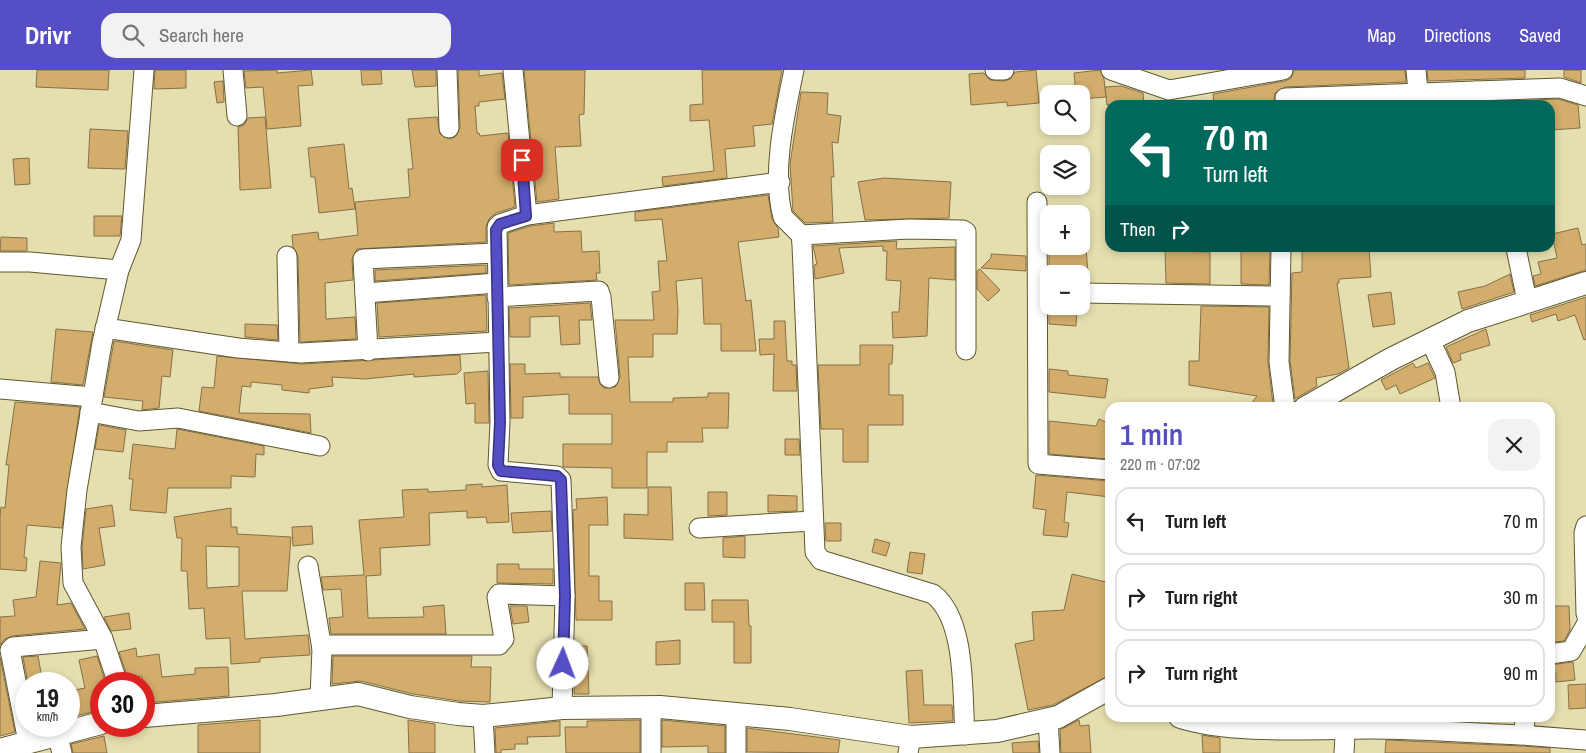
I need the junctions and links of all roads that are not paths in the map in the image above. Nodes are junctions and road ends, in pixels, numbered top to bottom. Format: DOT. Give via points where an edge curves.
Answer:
graph roads {
  1 [pos="144,70"];
  2 [pos="234,70"];
  3 [pos="447,70"];
  4 [pos="513,70"];
  5 [pos="794,70"];
  6 [pos="995,70"];
  7 [pos="1004,70"];
  8 [pos="1112,70"];
  9 [pos="1283,70"];
  10 [pos="1416,70"];
  11 [pos="1418,92"];
  12 [pos="1586,96"];
  13 [pos="1478,98"];
  14 [pos="1285,100"];
  15 [pos="1300,100"];
  16 [pos="237,116"];
  17 [pos="449,128"];
  18 [pos="780,182"];
  19 [pos="1037,202"];
  20 [pos="526,216"];
  21 [pos="801,235"];
  22 [pos="1281,252"];
  23 [pos="1517,252"];
  24 [pos="496,253"];
  25 [pos="287,256"];
  26 [pos="0,262"];
  27 [pos="1041,265"];
  28 [pos="119,270"];
  29 [pos="1586,283"];
  30 [pos="497,290"];
  31 [pos="364,293"];
  32 [pos="1090,293"];
  33 [pos="1280,296"];
  34 [pos="1527,301"];
  35 [pos="1042,315"];
  36 [pos="105,328"];
  37 [pos="1430,340"];
  38 [pos="498,342"];
  39 [pos="966,350"];
  40 [pos="368,351"];
  41 [pos="289,352"];
  42 [pos="609,378"];
  43 [pos="0,389"];
  44 [pos="1284,402"];
  45 [pos="1315,402"];
  46 [pos="1450,402"];
  47 [pos="92,405"];
  48 [pos="320,446"];
  49 [pos="1105,470"];
  50 [pos="812,521"];
  51 [pos="1586,526"];
  52 [pos="699,528"];
  53 [pos="308,566"];
  54 [pos="1586,575"];
  55 [pos="565,596"];
  56 [pos="1586,614"];
  57 [pos="1586,626"];
  58 [pos="104,639"];
  59 [pos="6,649"];
  60 [pos="322,649"];
  61 [pos="1555,653"];
  62 [pos="114,672"];
  63 [pos="1105,691"];
  64 [pos="320,697"];
  65 [pos="562,708"];
  66 [pos="651,708"];
  67 [pos="155,715"];
  68 [pos="483,716"];
  69 [pos="736,716"];
  70 [pos="1048,719"];
  71 [pos="1197,722"];
  72 [pos="1346,723"];
  73 [pos="1524,726"];
  74 [pos="90,728"];
  75 [pos="966,735"];
  76 [pos="1586,740"];
  77 [pos="28,742"];
  78 [pos="59,744"];
  79 [pos="909,745"];
  80 [pos="0,750"];
  81 [pos="485,753"];
  82 [pos="651,753"];
  83 [pos="736,753"];
  84 [pos="1050,753"];
  85 [pos="1344,753"];
  1 -- 28 [label="street" via="131,240"];
  2 -- 16 [label="street"];
  3 -- 17 [label="street"];
  4 -- 20 [label="street"];
  5 -- 18 [label="street" via="783,121"];
  6 -- 7 [label="street"];
  8 -- 9 [label="street" via="1169,90"];
  9 -- 14 [label="street"];
  10 -- 11 [label="street"];
  11 -- 13 [label="street"];
  11 -- 15 [label="street"];
  12 -- 13 [label="street" via="1560,88"];
  18 -- 20 [label="street"];
  18 -- 21 [label="street" via="782,217"];
  19 -- 27 [label="street"];
  20 -- 24 [label="street" via="498,226"];
  21 -- 39 [label="street" via="909,229 965,231"];
  21 -- 50 [label="street"];
  22 -- 33 [label="street"];
  23 -- 34 [label="street"];
  24 -- 30 [label="street"];
  24 -- 31 [label="street" via="365,258 362,259"];
  25 -- 41 [label="street"];
  26 -- 28 [label="street"];
  28 -- 36 [label="street"];
  29 -- 34 [label="street"];
  30 -- 31 [label="street"];
  30 -- 38 [label="street"];
  30 -- 42 [label="street" via="599,292"];
  31 -- 40 [label="street"];
  32 -- 33 [label="street"];
  33 -- 44 [label="street" via="1279,362"];
  34 -- 37 [label="street" via="1468,321"];
  35 -- 49 [label="street" via="1038,464"];
  36 -- 41 [label="street" via="238,348"];
  36 -- 47 [label="street"];
  37 -- 45 [label="street" via="1391,358"];
  37 -- 46 [label="street" via="1445,372"];
  38 -- 40 [label="street"];
  38 -- 55 [label="street" via="498,465 501,471 557,476 561,480"];
  40 -- 41 [label="street"];
  43 -- 47 [label="street"];
  47 -- 48 [label="street" via="139,421 178,418"];
  47 -- 58 [label="street" via="78,490 71,564 76,592"];
  50 -- 52 [label="street"];
  50 -- 75 [label="street" via="815,552 821,560 933,594 946,608 952,618 958,647"];
  51 -- 54 [label="street"];
  53 -- 60 [label="street"];
  54 -- 56 [label="street"];
  55 -- 60 [label="street" via="499,594 504,639 499,646 327,644"];
  55 -- 65 [label="street"];
  57 -- 61 [label="street" via="1571,651"];
  58 -- 59 [label="street"];
  58 -- 62 [label="street"];
  59 -- 77 [label="street" via="10,653"];
  60 -- 64 [label="street"];
  63 -- 70 [label="street" via="1058,717"];
  64 -- 67 [label="street" via="276,705"];
  64 -- 68 [label="street" via="358,694 410,707"];
  65 -- 66 [label="street"];
  65 -- 68 [label="street"];
  66 -- 69 [label="street"];
  66 -- 82 [label="street"];
  68 -- 81 [label="street"];
  69 -- 79 [label="street" via="790,719"];
  69 -- 83 [label="street"];
  70 -- 75 [label="street"];
  70 -- 84 [label="street"];
  71 -- 72 [label="street" via="1263,728"];
  72 -- 73 [label="street"];
  72 -- 85 [label="street"];
  73 -- 76 [label="street"];
  74 -- 78 [label="street"];
  75 -- 79 [label="street"];
  77 -- 78 [label="street"];
  77 -- 80 [label="street"];
}
